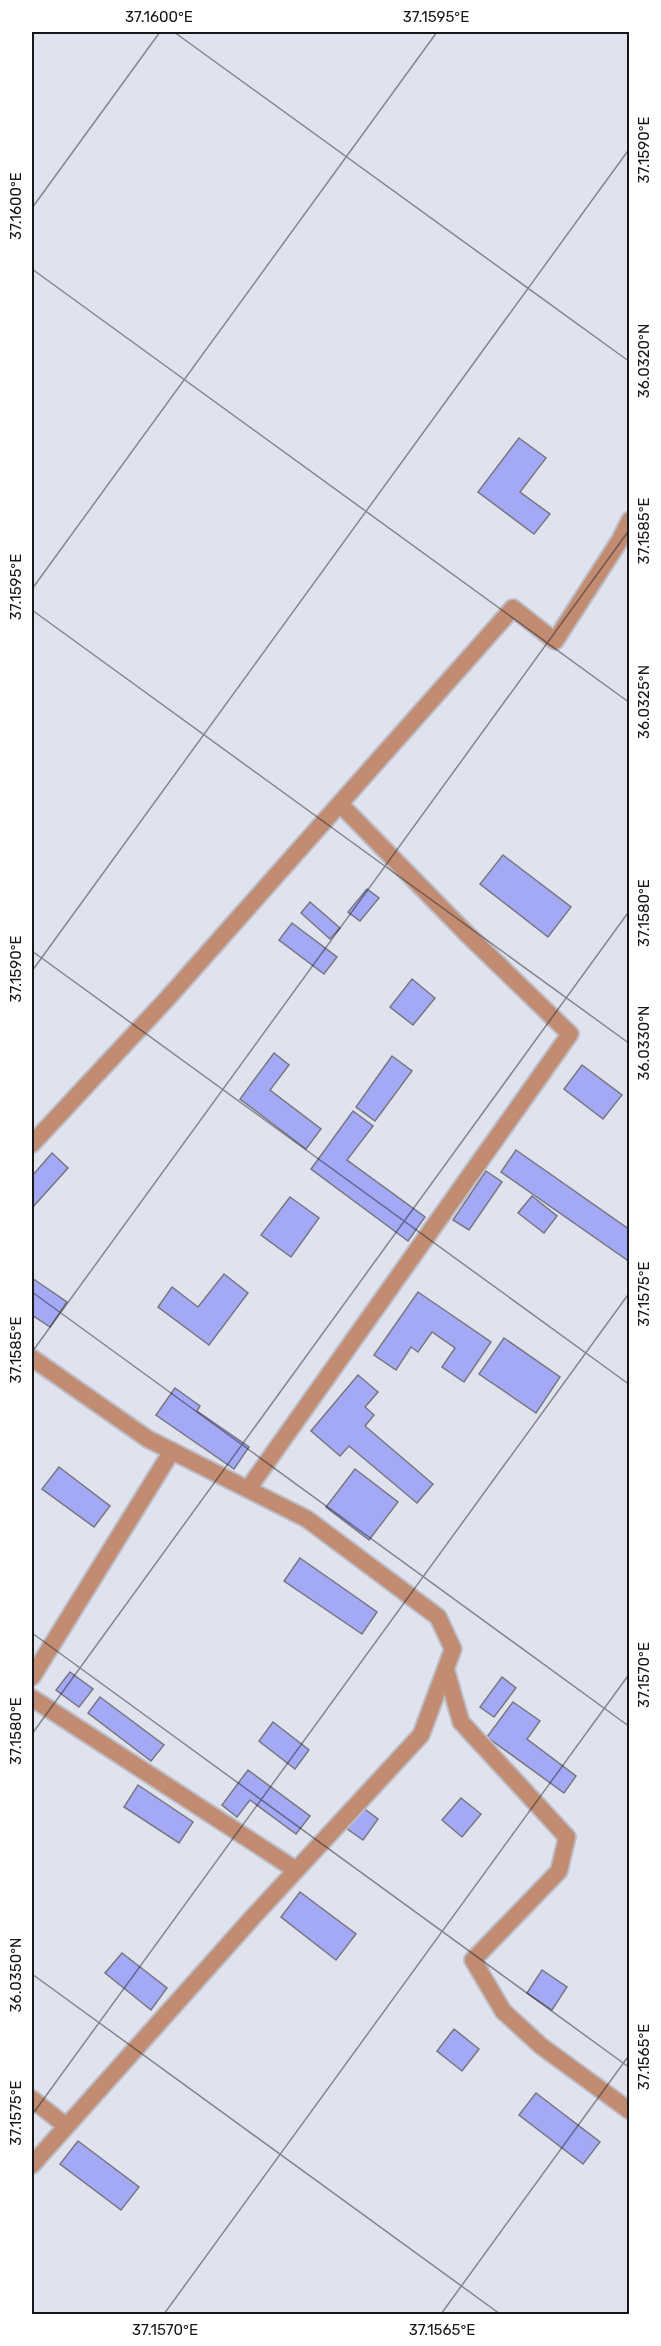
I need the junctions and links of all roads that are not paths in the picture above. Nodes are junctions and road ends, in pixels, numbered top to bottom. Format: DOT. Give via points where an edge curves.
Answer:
graph roads {
  1 [pos="630,520"];
  2 [pos="341,805"];
  3 [pos="32,1144"];
  4 [pos="32,1358"];
  5 [pos="172,1451"];
  6 [pos="248,1489"];
  7 [pos="446,1670"];
  8 [pos="32,1677"];
  9 [pos="32,1698"];
  10 [pos="296,1870"];
  11 [pos="32,2099"];
  12 [pos="630,2111"];
  13 [pos="66,2126"];
  14 [pos="32,2165"];
  1 -- 2 [label="street" via="555,641 513,608"];
  2 -- 3 [label="street"];
  2 -- 6 [label="street" via="570,1034"];
  4 -- 5 [label="street" via="148,1439"];
  5 -- 6 [label="street"];
  5 -- 8 [label="street"];
  6 -- 7 [label="street" via="307,1519 438,1617 453,1649"];
  7 -- 10 [label="street" via="421,1735"];
  7 -- 12 [label="street" via="460,1722 567,1837 559,1871 473,1960 503,2011 541,2046"];
  9 -- 10 [label="street"];
  10 -- 13 [label="street"];
  11 -- 13 [label="street"];
  13 -- 14 [label="street"];
}
